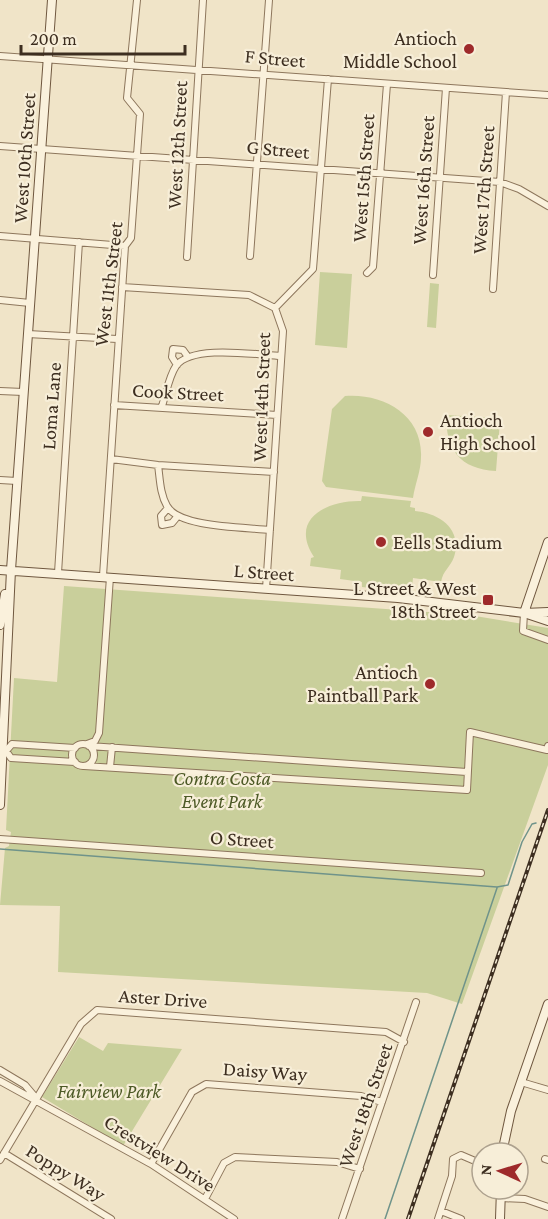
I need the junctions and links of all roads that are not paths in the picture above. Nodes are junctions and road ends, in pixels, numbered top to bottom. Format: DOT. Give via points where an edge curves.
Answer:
graph roads {
  1 [pos="52,0"];
  2 [pos="137,0"];
  3 [pos="202,0"];
  4 [pos="269,0"];
  5 [pos="0,56"];
  6 [pos="48,59"];
  7 [pos="131,65"];
  8 [pos="198,70"];
  9 [pos="263,73"];
  10 [pos="328,79"];
  11 [pos="387,84"];
  12 [pos="446,88"];
  13 [pos="506,92"];
  14 [pos="548,95"];
  15 [pos="0,146"];
  16 [pos="41,149"];
  17 [pos="137,156"];
  18 [pos="192,158"];
  19 [pos="257,163"];
  20 [pos="321,169"];
  21 [pos="380,173"];
  22 [pos="440,177"];
  23 [pos="500,182"];
  24 [pos="548,206"];
  25 [pos="0,236"];
  26 [pos="34,238"];
  27 [pos="79,242"];
  28 [pos="125,246"];
  29 [pos="250,256"];
  30 [pos="187,257"];
  31 [pos="368,273"];
  32 [pos="433,275"];
  33 [pos="122,287"];
  34 [pos="493,290"];
  35 [pos="0,300"];
  36 [pos="30,303"];
  37 [pos="275,308"];
  38 [pos="28,334"];
  39 [pos="73,337"];
  40 [pos="117,339"];
  41 [pos="281,356"];
  42 [pos="188,357"];
  43 [pos="177,365"];
  44 [pos="0,391"];
  45 [pos="23,392"];
  46 [pos="114,405"];
  47 [pos="162,406"];
  48 [pos="277,414"];
  49 [pos="111,459"];
  50 [pos="158,465"];
  51 [pos="274,472"];
  52 [pos="0,480"];
  53 [pos="17,482"];
  54 [pos="168,508"];
  55 [pos="177,517"];
  56 [pos="270,530"];
  57 [pos="548,542"];
  58 [pos="0,570"];
  59 [pos="11,570"];
  60 [pos="58,573"];
  61 [pos="106,576"];
  62 [pos="266,589"];
  63 [pos="0,590"];
  64 [pos="0,601"];
  65 [pos="548,612"];
  66 [pos="524,613"];
  67 [pos="548,621"];
  68 [pos="0,625"];
  69 [pos="548,640"];
  70 [pos="88,745"];
  71 [pos="548,746"];
  72 [pos="112,747"];
  73 [pos="75,748"];
  74 [pos="3,750"];
  75 [pos="75,762"];
  76 [pos="84,766"];
  77 [pos="110,767"];
  78 [pos="466,772"];
  79 [pos="0,805"];
  80 [pos="0,838"];
  81 [pos="481,873"];
  82 [pos="416,1002"];
  83 [pos="548,1004"];
  84 [pos="545,1021"];
  85 [pos="404,1042"];
  86 [pos="0,1070"];
  87 [pos="0,1081"];
  88 [pos="521,1082"];
  89 [pos="548,1090"];
  90 [pos="36,1099"];
  91 [pos="382,1102"];
  92 [pos="504,1141"];
  93 [pos="4,1153"];
  94 [pos="470,1159"];
  95 [pos="0,1160"];
  96 [pos="151,1164"];
  97 [pos="360,1169"];
  98 [pos="205,1199"];
  99 [pos="530,1200"];
  100 [pos="501,1201"];
  101 [pos="548,1207"];
  102 [pos="441,1211"];
  103 [pos="111,1219"];
  104 [pos="234,1219"];
  105 [pos="342,1219"];
  106 [pos="438,1219"];
  107 [pos="461,1219"];
  108 [pos="500,1219"];
  1 -- 6 [label="main road, West 10th Street"];
  2 -- 7 [label="street, West 11th Street"];
  3 -- 8 [label="street, West 12th Street"];
  4 -- 9 [label="street"];
  5 -- 6 [label="street, F Street"];
  6 -- 7 [label="street, F Street"];
  6 -- 16 [label="main road, West 10th Street"];
  7 -- 8 [label="street, F Street"];
  7 -- 17 [label="street, West 11th Street" via="128,98 140,114"];
  8 -- 9 [label="street, F Street"];
  8 -- 18 [label="street, West 12th Street"];
  9 -- 10 [label="street, F Street"];
  9 -- 19 [label="street"];
  10 -- 11 [label="street, F Street"];
  10 -- 20 [label="street, West 14th Street"];
  11 -- 12 [label="street, F Street"];
  11 -- 21 [label="street, West 15th Street"];
  12 -- 13 [label="street, F Street"];
  12 -- 22 [label="street, West 16th Street"];
  13 -- 14 [label="street, F Street"];
  13 -- 23 [label="street, West 17th Street"];
  15 -- 16 [label="street, G Street"];
  16 -- 17 [label="street, G Street"];
  16 -- 26 [label="main road, West 10th Street"];
  17 -- 18 [label="street, G Street"];
  17 -- 28 [label="street, West 11th Street" via="131,238"];
  18 -- 19 [label="street, G Street"];
  18 -- 30 [label="street, West 12th Street"];
  19 -- 20 [label="street, G Street"];
  19 -- 29 [label="street"];
  20 -- 21 [label="street, G Street"];
  20 -- 37 [label="street, West 14th Street" via="313,269"];
  21 -- 22 [label="street, G Street"];
  21 -- 31 [label="street, West 15th Street" via="374,267"];
  22 -- 23 [label="street, G Street"];
  22 -- 32 [label="street, West 16th Street"];
  23 -- 24 [label="street, G Street"];
  23 -- 34 [label="street, West 17th Street"];
  25 -- 26 [label="street"];
  26 -- 27 [label="street"];
  26 -- 36 [label="main road, West 10th Street"];
  27 -- 28 [label="street"];
  27 -- 39 [label="street, Loma Lane"];
  28 -- 33 [label="street, West 11th Street"];
  33 -- 37 [label="street" via="249,295"];
  33 -- 40 [label="street, West 11th Street"];
  35 -- 36 [label="street"];
  36 -- 38 [label="main road, West 10th Street"];
  37 -- 41 [label="street, West 14th Street" via="283,331"];
  38 -- 39 [label="street"];
  38 -- 45 [label="main road, West 10th Street"];
  39 -- 40 [label="street"];
  39 -- 60 [label="street, Loma Lane"];
  40 -- 46 [label="street, West 11th Street"];
  41 -- 42 [label="street" via="196,353"];
  41 -- 48 [label="street, West 14th Street"];
  42 -- 43 [label="street"];
  42 -- 43 [label="street" via="183,350 173,349"];
  43 -- 47 [label="street"];
  44 -- 45 [label="street"];
  45 -- 53 [label="main road, West 10th Street"];
  46 -- 47 [label="street, Cook Street"];
  46 -- 49 [label="street, West 11th Street"];
  47 -- 48 [label="street, Cook Street"];
  48 -- 51 [label="street, West 14th Street"];
  49 -- 50 [label="street"];
  49 -- 61 [label="street, West 11th Street"];
  50 -- 51 [label="street"];
  50 -- 54 [label="street"];
  51 -- 56 [label="street, West 14th Street"];
  52 -- 53 [label="street"];
  53 -- 59 [label="main road, West 10th Street"];
  54 -- 55 [label="street"];
  54 -- 55 [label="street" via="161,516 162,525"];
  55 -- 56 [label="street"];
  56 -- 62 [label="street, West 14th Street"];
  57 -- 66 [label="main road"];
  58 -- 59 [label="main road, L Street"];
  59 -- 60 [label="main road, L Street"];
  59 -- 68 [label="main road, West 10th Street"];
  59 -- 74 [label="main road, West 10th Street"];
  60 -- 61 [label="main road, L Street"];
  61 -- 62 [label="main road, L Street"];
  61 -- 70 [label="street, West 11th Street" via="99,733"];
  62 -- 66 [label="main road, L Street" via="398,597"];
  63 -- 64 [label="main road"];
  65 -- 66 [label="main road, L Street"];
  66 -- 67 [label="main road, L Street"];
  66 -- 69 [label="street" via="523,631"];
  70 -- 72 [label="street"];
  70 -- 73 [label="street"];
  70 -- 76 [label="street" via="94,756"];
  71 -- 78 [label="street" via="547,750 470,732"];
  72 -- 77 [label="street"];
  72 -- 78 [label="street"];
  73 -- 74 [label="street" via="12,744"];
  73 -- 75 [label="street"];
  74 -- 75 [label="street" via="11,758"];
  74 -- 79 [label="main road, West 10th Street"];
  75 -- 76 [label="street"];
  76 -- 77 [label="street"];
  77 -- 78 [label="street" via="467,790"];
  80 -- 81 [label="street, O Street"];
  82 -- 85 [label="street, West 18th Street"];
  83 -- 84 [label="main road"];
  84 -- 88 [label="main road"];
  85 -- 90 [label="street, Aster Drive" via="386,1032 97,1011 81,1024"];
  85 -- 91 [label="street, West 18th Street"];
  86 -- 90 [label="street, Crestview Drive" via="25,1085"];
  87 -- 90 [label="street, Crestview Drive"];
  88 -- 89 [label="street"];
  88 -- 92 [label="main road"];
  90 -- 93 [label="street, Aster Drive"];
  90 -- 96 [label="street, Crestview Drive"];
  91 -- 96 [label="street, Daisy Way" via="361,1096 206,1084 192,1092"];
  91 -- 97 [label="street, West 18th Street"];
  93 -- 95 [label="street, Aster Drive"];
  93 -- 103 [label="street, Poppy Way"];
  94 -- 102 [label="street" via="460,1155 453,1159"];
  96 -- 98 [label="street, Crestview Drive"];
  97 -- 98 [label="street" via="337,1162 236,1157 224,1163"];
  97 -- 105 [label="street, West 18th Street"];
  98 -- 104 [label="street, Crestview Drive"];
  99 -- 101 [label="street"];
  100 -- 108 [label="main road"];
  102 -- 106 [label="street"];
  102 -- 107 [label="street"];
}
